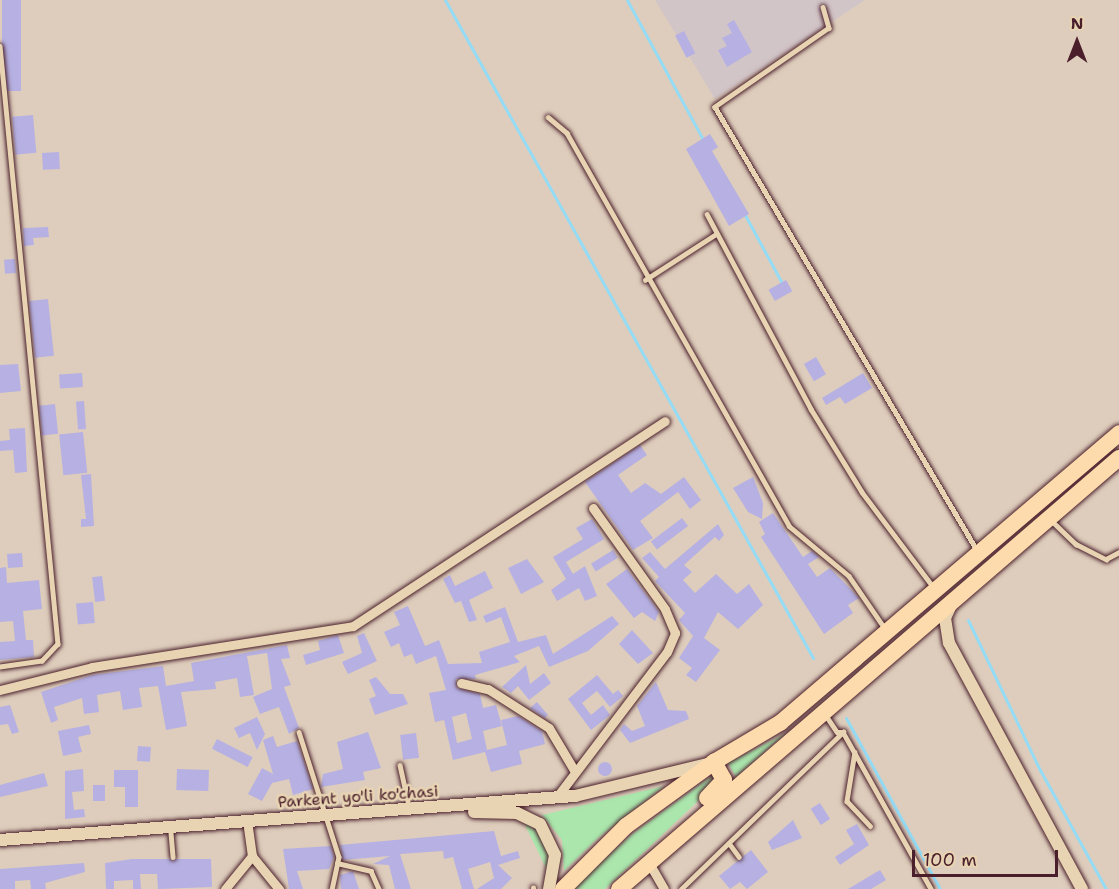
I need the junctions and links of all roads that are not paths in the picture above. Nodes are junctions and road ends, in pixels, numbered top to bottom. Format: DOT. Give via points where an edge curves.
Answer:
graph roads {
  1 [pos="823,7"];
  2 [pos="0,46"];
  3 [pos="548,117"];
  4 [pos="706,214"];
  5 [pos="716,234"];
  6 [pos="645,280"];
  7 [pos="665,421"];
  8 [pos="1119,433"];
  9 [pos="1119,458"];
  10 [pos="593,508"];
  11 [pos="1049,518"];
  12 [pos="1119,552"];
  13 [pos="979,553"];
  14 [pos="965,589"];
  15 [pos="936,590"];
  16 [pos="887,632"];
  17 [pos="915,632"];
  18 [pos="949,643"];
  19 [pos="0,667"];
  20 [pos="461,683"];
  21 [pos="0,690"];
  22 [pos="823,711"];
  23 [pos="299,732"];
  24 [pos="843,732"];
  25 [pos="855,752"];
  26 [pos="714,762"];
  27 [pos="400,765"];
  28 [pos="574,770"];
  29 [pos="556,798"];
  30 [pos="410,809"];
  31 [pos="329,819"];
  32 [pos="870,826"];
  33 [pos="248,827"];
  34 [pos="171,833"];
  35 [pos="0,840"];
  36 [pos="729,843"];
  37 [pos="0,846"];
  38 [pos="252,856"];
  39 [pos="173,857"];
  40 [pos="739,857"];
  41 [pos="337,863"];
  42 [pos="649,863"];
  43 [pos="225,889"];
  44 [pos="279,889"];
  45 [pos="332,889"];
  46 [pos="379,889"];
  47 [pos="549,889"];
  48 [pos="563,889"];
  49 [pos="619,889"];
  50 [pos="664,889"];
  51 [pos="681,889"];
  52 [pos="931,889"];
  53 [pos="1082,889"];
  1 -- 13 [label="lane" via="829,28 716,107"];
  2 -- 19 [label="lane" via="58,644 42,661"];
  3 -- 6 [label="lane" via="573,143 625,233"];
  4 -- 5 [label="lane"];
  5 -- 6 [label="lane"];
  5 -- 15 [label="lane" via="856,483"];
  6 -- 16 [label="lane" via="789,526 849,576"];
  7 -- 21 [label="street" via="353,626 92,667"];
  8 -- 13 [label="highway"];
  9 -- 11 [label="highway"];
  10 -- 28 [label="street" via="665,609 675,633 666,652"];
  11 -- 12 [label="lane" via="1076,544 1106,559"];
  11 -- 14 [label="highway"];
  13 -- 15 [label="highway"];
  14 -- 17 [label="highway"];
  14 -- 18 [label="street" via="947,611"];
  15 -- 16 [label="highway"];
  16 -- 26 [label="highway" via="780,723"];
  17 -- 18 [label="street" via="936,632"];
  17 -- 22 [label="highway"];
  18 -- 53 [label="street"];
  20 -- 28 [label="street" via="488,689 549,728"];
  22 -- 24 [label="lane" via="837,732"];
  22 -- 42 [label="highway"];
  23 -- 31 [label="lane"];
  24 -- 25 [label="lane"];
  24 -- 36 [label="lane"];
  25 -- 32 [label="lane" via="847,801"];
  25 -- 52 [label="lane"];
  26 -- 29 [label="street, Parkent yo'li ko'chasi"];
  26 -- 42 [label="highway" via="723,769 723,783 682,820"];
  26 -- 48 [label="highway" via="626,826"];
  27 -- 30 [label="lane"];
  28 -- 29 [label="street"];
  29 -- 30 [label="street, Parkent yo'li ko'chasi"];
  30 -- 31 [label="street, Parkent yo'li ko'chasi"];
  31 -- 33 [label="street, Parkent yo'li ko'chasi"];
  31 -- 35 [label="street, Parkent yo'li ko'chasi"];
  31 -- 41 [label="lane"];
  31 -- 47 [label="street, Parkent yo'li ko'chasi" via="517,813 540,824 555,855"];
  33 -- 34 [label="street, Parkent yo'li ko'chasi"];
  33 -- 38 [label="street"];
  34 -- 37 [label="street, Parkent yo'li ko'chasi"];
  34 -- 39 [label="lane"];
  36 -- 40 [label="lane"];
  36 -- 51 [label="lane"];
  38 -- 43 [label="street"];
  38 -- 44 [label="street"];
  41 -- 45 [label="lane"];
  41 -- 46 [label="lane" via="371,872"];
  42 -- 49 [label="highway"];
  42 -- 50 [label="street"];
}
